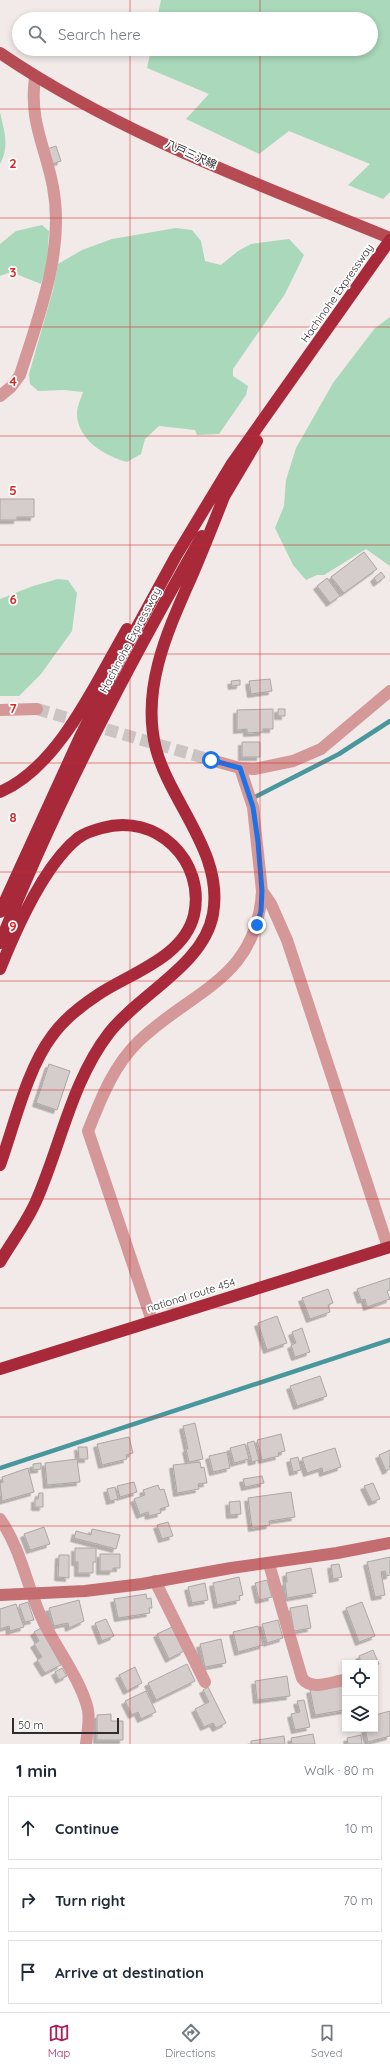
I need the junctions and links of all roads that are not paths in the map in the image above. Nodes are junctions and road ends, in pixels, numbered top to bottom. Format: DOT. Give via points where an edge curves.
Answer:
graph roads {
  1 [pos="0,53"];
  2 [pos="35,77"];
  3 [pos="390,239"];
  4 [pos="305,360"];
  5 [pos="0,396"];
  6 [pos="225,494"];
  7 [pos="176,556"];
  8 [pos="390,692"];
  9 [pos="37,709"];
  10 [pos="0,710"];
  11 [pos="211,760"];
  12 [pos="240,768"];
  13 [pos="0,792"];
  14 [pos="262,891"];
  15 [pos="0,912"];
  16 [pos="0,943"];
  17 [pos="0,969"];
  18 [pos="0,1165"];
  19 [pos="389,1247"];
  20 [pos="0,1262"];
  21 [pos="152,1320"];
  22 [pos="0,1369"];
  23 [pos="0,1519"];
  24 [pos="390,1543"];
  25 [pos="269,1564"];
  26 [pos="155,1581"];
  27 [pos="32,1594"];
  28 [pos="0,1595"];
  29 [pos="342,1680"];
  30 [pos="205,1682"];
  31 [pos="86,1744"];
  1 -- 2 [label="main road, 八戸三沢線"];
  2 -- 3 [label="main road, 八戸三沢線" via="112,119"];
  2 -- 5 [label="street" via="32,98 36,128 53,188 56,232 54,258 20,375"];
  3 -- 4 [label="highway, Hachinohe Expressway"];
  4 -- 6 [label="highway, Hachinohe Expressway"];
  4 -- 7 [label="highway, Hachinohe Expressway" via="232,465"];
  6 -- 16 [label="highway, Hachinohe Expressway" via="135,654 91,741 20,892"];
  6 -- 20 [label="highway" via="164,640 155,672 152,723 164,771 202,846 212,873 215,902 213,916 195,951 121,1020 102,1044 86,1071 72,1104 37,1200"];
  7 -- 13 [label="highway" via="142,604 57,746 24,779"];
  7 -- 15 [label="highway, Hachinohe Expressway" via="80,737"];
  8 -- 12 [label="street" via="321,749 273,766"];
  9 -- 10 [label="street"];
  11 -- 12 [label="street"];
  12 -- 14 [label="street" via="253,807"];
  14 -- 19 [label="street" via="288,940"];
  14 -- 21 [label="street" via="257,925 241,957 211,987 154,1028 122,1060 105,1090 88,1131"];
  17 -- 18 [label="highway" via="14,936 43,882 57,860 80,837 110,826 138,827 164,837 183,855 194,878 196,890 194,917 189,928 164,956 99,994 66,1020 52,1035 33,1070"];
  19 -- 21 [label="highway, national route 454"];
  21 -- 22 [label="highway, national route 454"];
  23 -- 27 [label="street" via="24,1567"];
  24 -- 25 [label="street"];
  25 -- 26 [label="street"];
  25 -- 29 [label="street" via="302,1678 311,1686"];
  26 -- 27 [label="street" via="85,1591"];
  26 -- 30 [label="street"];
  27 -- 28 [label="street"];
  27 -- 31 [label="street" via="84,1697 89,1712"];
}
